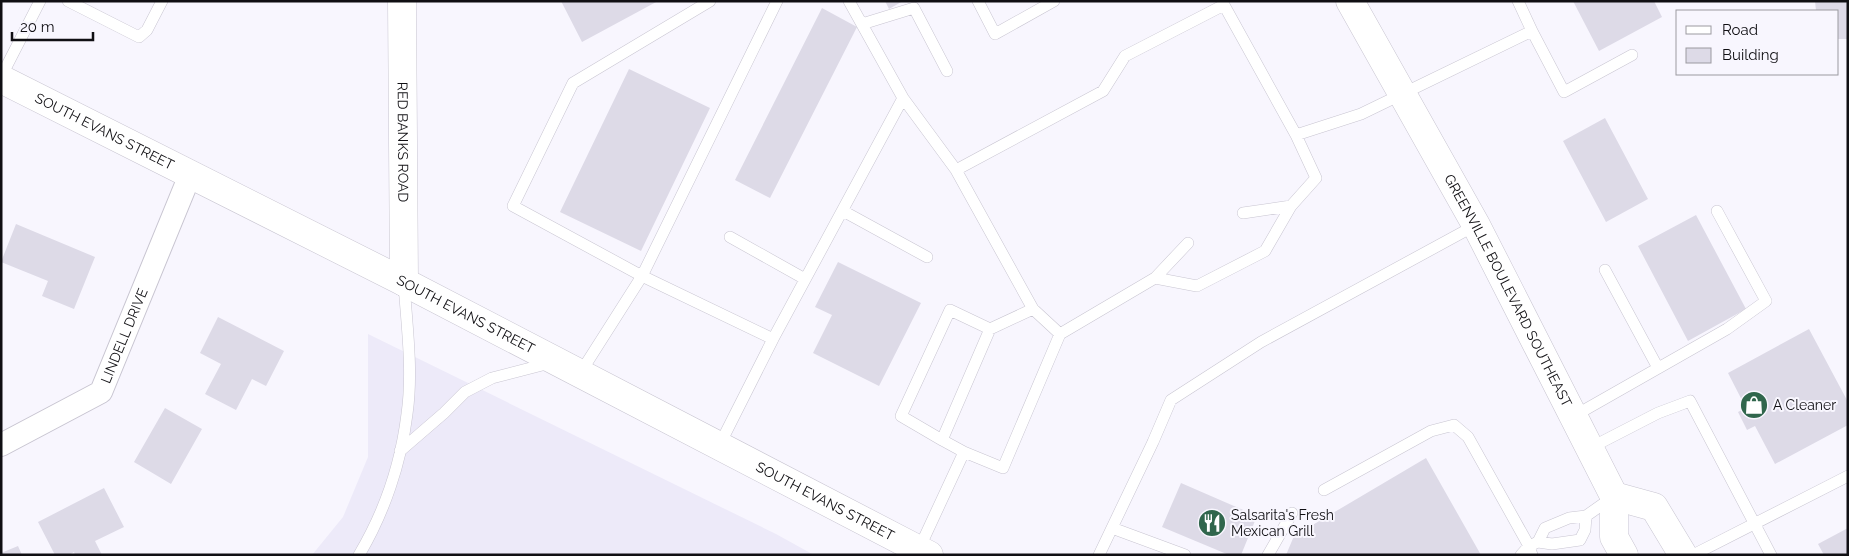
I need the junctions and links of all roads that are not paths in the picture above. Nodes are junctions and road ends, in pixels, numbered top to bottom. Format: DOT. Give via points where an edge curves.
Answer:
graph roads {
  1 [pos="40,1"];
  2 [pos="68,1"];
  3 [pos="162,1"];
  4 [pos="402,1"];
  5 [pos="710,1"];
  6 [pos="777,1"];
  7 [pos="849,1"];
  8 [pos="978,1"];
  9 [pos="1350,1"];
  10 [pos="1518,1"];
  11 [pos="1048,3"];
  12 [pos="1207,7"];
  13 [pos="862,24"];
  14 [pos="1532,31"];
  15 [pos="1632,55"];
  16 [pos="947,71"];
  17 [pos="1,78"];
  18 [pos="1400,93"];
  19 [pos="902,98"];
  20 [pos="1296,135"];
  21 [pos="956,170"];
  22 [pos="190,175"];
  23 [pos="1291,206"];
  24 [pos="843,211"];
  25 [pos="1717,211"];
  26 [pos="1243,213"];
  27 [pos="1476,225"];
  28 [pos="730,238"];
  29 [pos="1188,243"];
  30 [pos="927,257"];
  31 [pos="1605,270"];
  32 [pos="642,276"];
  33 [pos="1155,278"];
  34 [pos="805,279"];
  35 [pos="404,282"];
  36 [pos="1033,309"];
  37 [pos="990,328"];
  38 [pos="1060,334"];
  39 [pos="773,339"];
  40 [pos="555,362"];
  41 [pos="1658,368"];
  42 [pos="579,375"];
  43 [pos="1574,416"];
  44 [pos="942,440"];
  45 [pos="1,445"];
  46 [pos="719,446"];
  47 [pos="1590,448"];
  48 [pos="400,451"];
  49 [pos="964,452"];
  50 [pos="1848,476"];
  51 [pos="1324,490"];
  52 [pos="1614,496"];
  53 [pos="1292,513"];
  54 [pos="1586,516"];
  55 [pos="1755,524"];
  56 [pos="1112,528"];
  57 [pos="1530,550"];
  58 [pos="924,552"];
  59 [pos="359,555"];
  60 [pos="1099,555"];
  61 [pos="1185,555"];
  62 [pos="1268,555"];
  63 [pos="1624,555"];
  64 [pos="1683,555"];
  65 [pos="1693,555"];
  66 [pos="1771,555"];
  1 -- 17 [label="lane"];
  2 -- 3 [label="lane" via="139,37 147,30"];
  4 -- 35 [label="main road, RED BANKS ROAD"];
  5 -- 32 [label="lane" via="573,83 513,206"];
  6 -- 32 [label="lane"];
  7 -- 13 [label="lane"];
  8 -- 11 [label="lane" via="994,34"];
  9 -- 18 [label="main road, GREENVILLE BOULEVARD SOUTHEAST"];
  10 -- 14 [label="lane"];
  12 -- 20 [label="lane" via="1224,5"];
  12 -- 21 [label="lane" via="1125,56 1103,91"];
  13 -- 16 [label="lane" via="914,8"];
  13 -- 19 [label="lane"];
  14 -- 15 [label="lane" via="1564,92"];
  14 -- 18 [label="lane"];
  17 -- 22 [label="main road, SOUTH EVANS STREET"];
  18 -- 20 [label="lane" via="1361,114"];
  18 -- 27 [label="main road, GREENVILLE BOULEVARD SOUTHEAST"];
  19 -- 21 [label="lane"];
  19 -- 24 [label="lane"];
  20 -- 23 [label="lane" via="1316,178"];
  21 -- 36 [label="lane"];
  22 -- 35 [label="main road, SOUTH EVANS STREET"];
  22 -- 45 [label="street, LINDELL DRIVE" via="101,392"];
  23 -- 26 [label="lane"];
  23 -- 33 [label="lane" via="1265,251 1197,286"];
  24 -- 30 [label="lane"];
  24 -- 34 [label="lane"];
  25 -- 41 [label="lane" via="1766,301 1726,329"];
  27 -- 43 [label="main road, GREENVILLE BOULEVARD SOUTHEAST"];
  27 -- 56 [label="lane" via="1261,342 1171,400"];
  28 -- 34 [label="lane"];
  29 -- 33 [label="lane"];
  31 -- 41 [label="lane"];
  32 -- 39 [label="lane"];
  32 -- 42 [label="lane"];
  33 -- 38 [label="lane"];
  34 -- 39 [label="lane"];
  35 -- 40 [label="main road, SOUTH EVANS STREET"];
  35 -- 48 [label="lane" via="409,362 408,413"];
  36 -- 37 [label="lane"];
  36 -- 38 [label="lane"];
  37 -- 44 [label="lane"];
  37 -- 44 [label="lane" via="950,310 901,416"];
  38 -- 49 [label="lane" via="1002,468"];
  39 -- 46 [label="lane"];
  40 -- 42 [label="main road, SOUTH EVANS STREET"];
  40 -- 48 [label="lane" via="492,378 464,392"];
  41 -- 43 [label="lane"];
  42 -- 46 [label="main road, SOUTH EVANS STREET"];
  43 -- 47 [label="main road, GREENVILLE BOULEVARD SOUTHEAST"];
  44 -- 49 [label="lane"];
  46 -- 58 [label="main road, SOUTH EVANS STREET"];
  47 -- 52 [label="main road, GREENVILLE BOULEVARD SOUTHEAST"];
  47 -- 55 [label="lane" via="1658,413 1690,402"];
  48 -- 59 [label="lane" via="396,470"];
  49 -- 58 [label="lane"];
  50 -- 55 [label="lane"];
  51 -- 57 [label="lane" via="1431,431 1454,424 1468,437"];
  52 -- 54 [label="lane"];
  52 -- 63 [label="main road" via="1614,537"];
  52 -- 64 [label="main road" via="1654,507"];
  53 -- 62 [label="lane"];
  54 -- 57 [label="lane" via="1569,518 1545,528"];
  54 -- 57 [label="lane" via="1580,540"];
  55 -- 65 [label="lane"];
  55 -- 66 [label="lane"];
  56 -- 60 [label="lane"];
  56 -- 61 [label="lane"];
}
